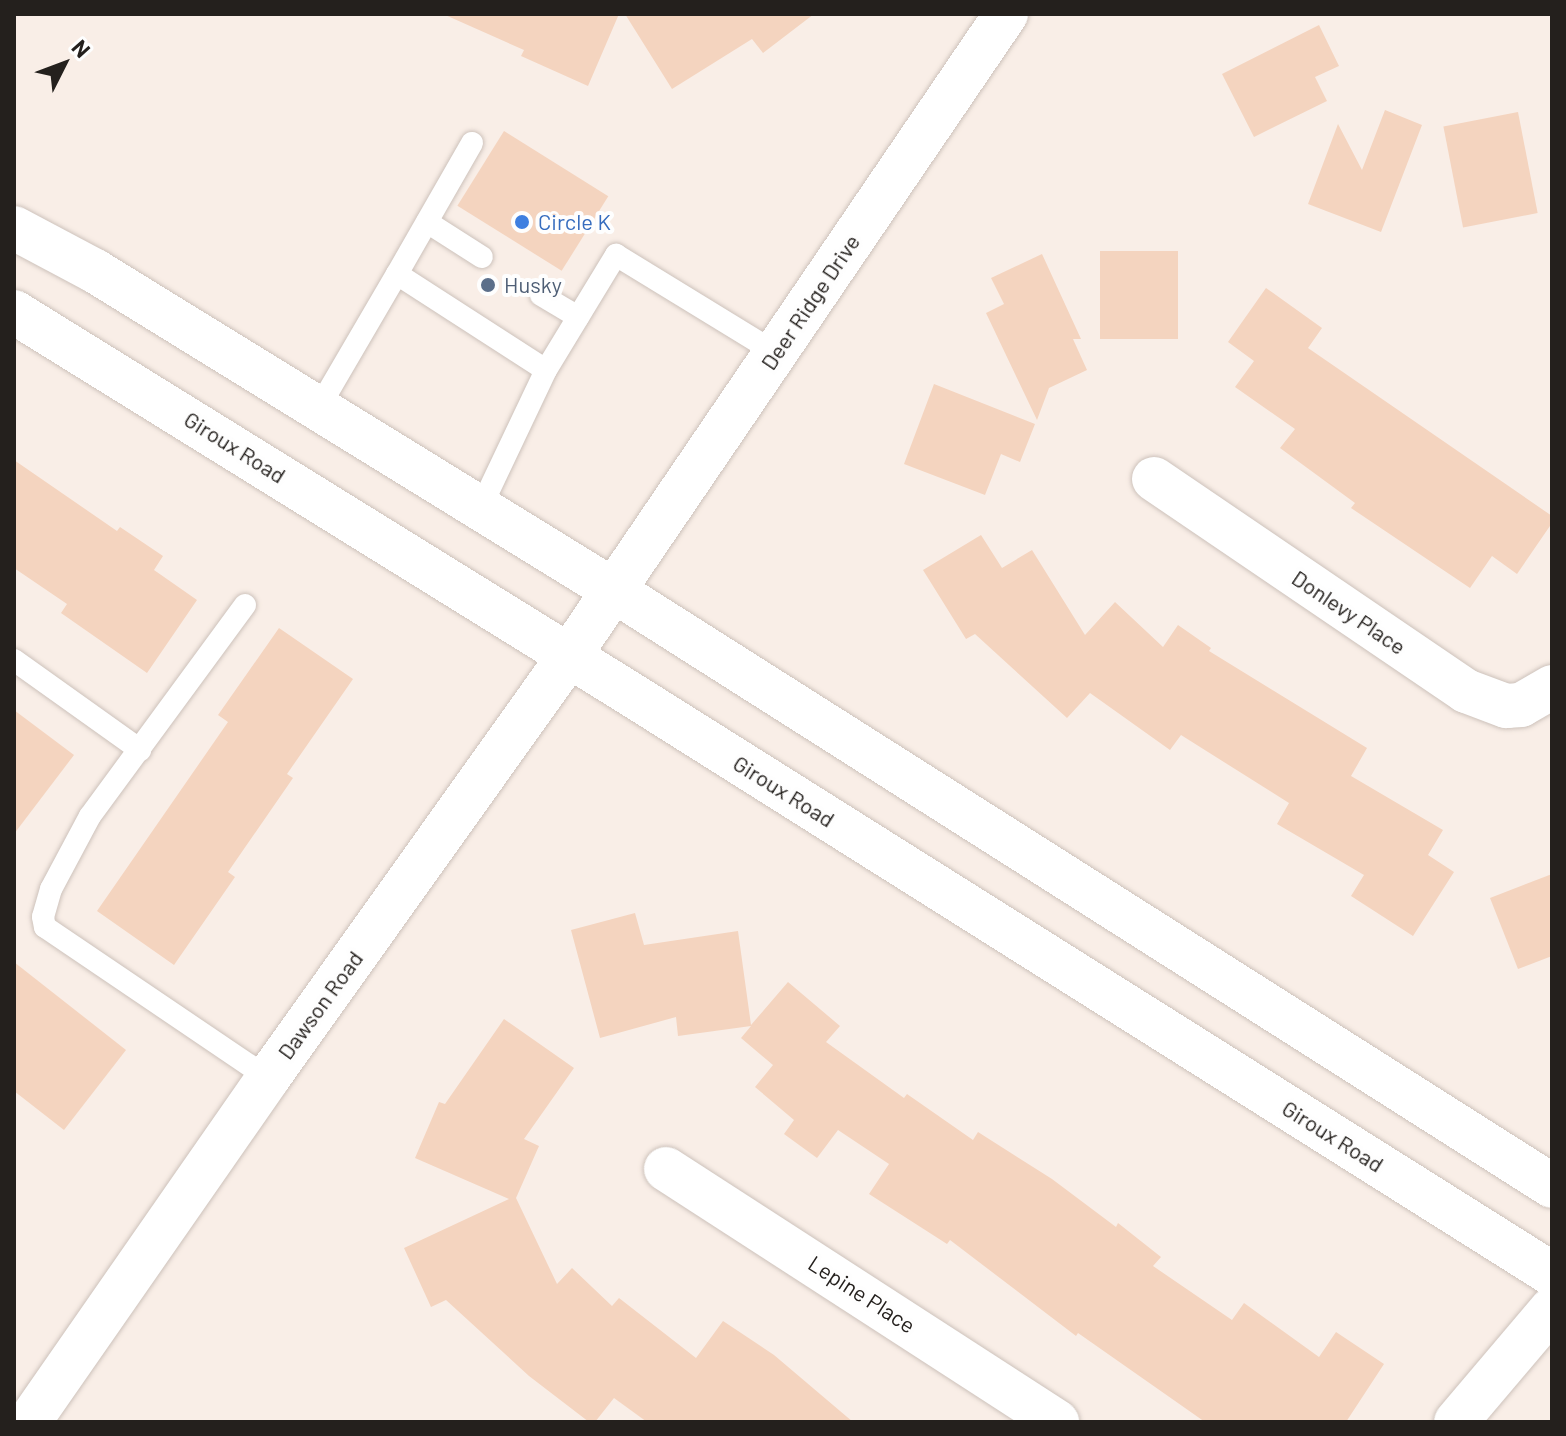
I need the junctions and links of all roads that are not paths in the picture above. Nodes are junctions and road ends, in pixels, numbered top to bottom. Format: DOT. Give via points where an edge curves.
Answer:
graph roads {
  1 [pos="1006,14"];
  2 [pos="472,143"];
  3 [pos="427,222"];
  4 [pos="14,228"];
  5 [pos="482,257"];
  6 [pos="397,274"];
  7 [pos="541,295"];
  8 [pos="14,312"];
  9 [pos="578,317"];
  10 [pos="776,353"];
  11 [pos="546,370"];
  12 [pos="318,409"];
  13 [pos="1154,479"];
  14 [pos="480,509"];
  15 [pos="613,590"];
  16 [pos="245,605"];
  17 [pos="569,656"];
  18 [pos="14,660"];
  19 [pos="1552,687"];
  20 [pos="140,750"];
  21 [pos="268,1078"];
  22 [pos="666,1169"];
  23 [pos="1552,1186"];
  24 [pos="1552,1274"];
  25 [pos="1552,1309"];
  26 [pos="29,1422"];
  27 [pos="1057,1422"];
  28 [pos="1456,1422"];
  1 -- 10 [label="main road, Deer Ridge Drive"];
  2 -- 3 [label="lane"];
  3 -- 5 [label="lane"];
  3 -- 6 [label="lane"];
  4 -- 12 [label="main road" via="95,271"];
  6 -- 11 [label="lane"];
  6 -- 12 [label="lane"];
  7 -- 9 [label="lane"];
  8 -- 17 [label="main road, Giroux Road"];
  9 -- 10 [label="lane" via="616,255"];
  9 -- 11 [label="lane"];
  10 -- 15 [label="main road, Deer Ridge Drive"];
  11 -- 14 [label="lane"];
  12 -- 14 [label="main road"];
  13 -- 19 [label="main road, Donlevy Place" via="1466,691 1506,706 1521,705"];
  14 -- 15 [label="main road"];
  15 -- 17 [label="main road, Dawson Road"];
  15 -- 23 [label="main road"];
  16 -- 20 [label="lane"];
  17 -- 21 [label="main road, Dawson Road"];
  17 -- 24 [label="main road, Giroux Road"];
  18 -- 20 [label="lane"];
  20 -- 21 [label="lane" via="90,816 51,889 45,927"];
  21 -- 26 [label="main road, Dawson Road"];
  22 -- 27 [label="main road, Lepine Place"];
  25 -- 28 [label="main road"];
}
